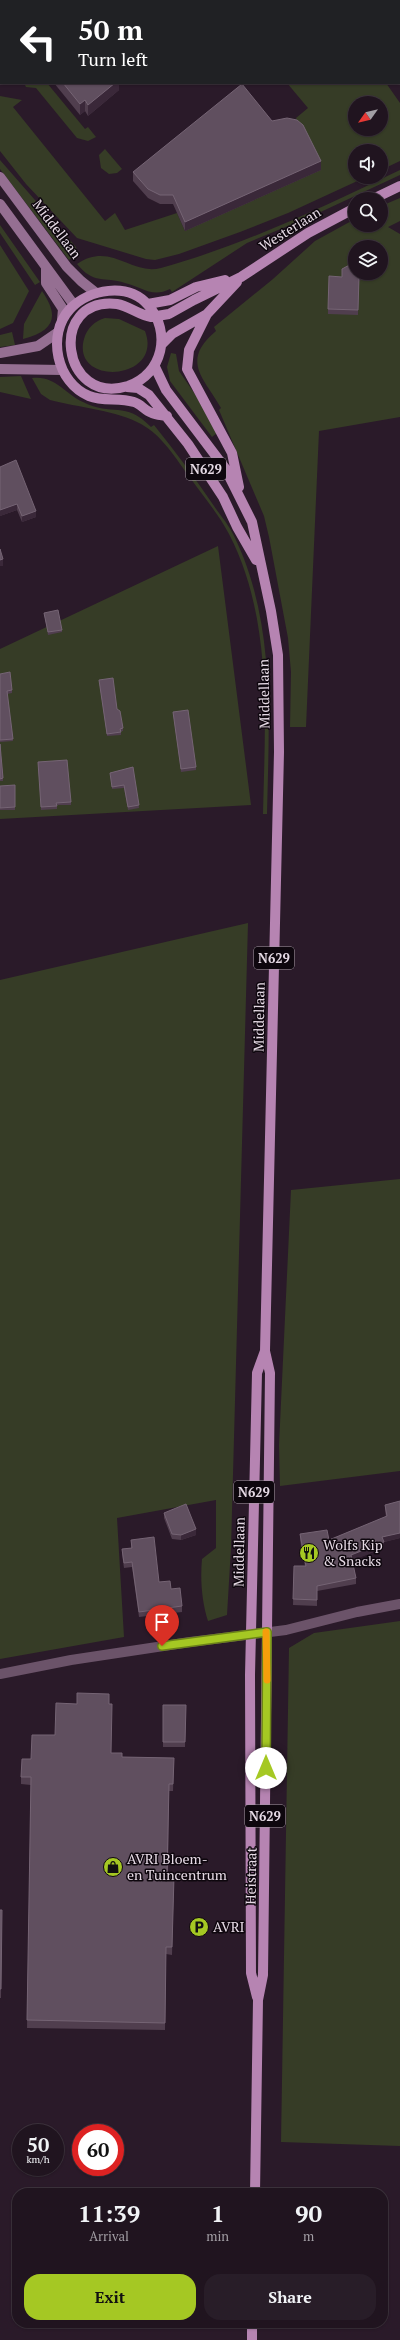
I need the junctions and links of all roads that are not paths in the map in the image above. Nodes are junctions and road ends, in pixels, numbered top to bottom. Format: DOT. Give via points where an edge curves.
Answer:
graph roads {
  1 [pos="0,177"];
  2 [pos="400,186"];
  3 [pos="388,192"];
  4 [pos="0,204"];
  5 [pos="348,212"];
  6 [pos="46,268"];
  7 [pos="241,277"];
  8 [pos="96,293"];
  9 [pos="148,304"];
  10 [pos="74,306"];
  11 [pos="207,314"];
  12 [pos="156,317"];
  13 [pos="62,320"];
  14 [pos="77,320"];
  15 [pos="58,333"];
  16 [pos="162,344"];
  17 [pos="0,353"];
  18 [pos="155,367"];
  19 [pos="0,369"];
  20 [pos="62,370"];
  21 [pos="80,372"];
  22 [pos="126,386"];
  23 [pos="166,416"];
  24 [pos="240,496"];
  25 [pos="260,566"];
  26 [pos="265,1351"];
  27 [pos="400,1604"];
  28 [pos="267,1632"];
  29 [pos="251,1634"];
  30 [pos="0,1674"];
  31 [pos="258,2000"];
  32 [pos="255,2188"];
  33 [pos="252,2328"];
  34 [pos="252,2340"];
  1 -- 8 [label="main road, Middellaan" via="67,267"];
  2 -- 3 [label="main road"];
  4 -- 6 [label="main road"];
  5 -- 7 [label="main road, Westerlaan" via="308,233"];
  6 -- 10 [label="main road"];
  6 -- 13 [label="main road" via="46,283 62,309"];
  7 -- 9 [label="main road, Westerlaan" via="196,287 170,300"];
  7 -- 11 [label="main road, Westerlaan"];
  7 -- 12 [label="main road, Westerlaan" via="175,312"];
  8 -- 9 [label="main road" via="124,292"];
  8 -- 10 [label="main road"];
  9 -- 12 [label="main road"];
  10 -- 13 [label="main road"];
  10 -- 14 [label="main road"];
  11 -- 16 [label="main road, Westerlaan" via="172,334"];
  11 -- 24 [label="main road" via="189,350 187,368 232,453"];
  12 -- 14 [label="main road" via="145,316 124,306 104,304 87,311"];
  12 -- 16 [label="main road" via="161,329"];
  13 -- 15 [label="main road"];
  14 -- 21 [label="main road" via="72,330 70,345 72,359"];
  15 -- 17 [label="main road" via="38,346"];
  15 -- 20 [label="main road" via="56,348"];
  16 -- 18 [label="main road"];
  18 -- 22 [label="main road" via="139,381"];
  18 -- 24 [label="main road, Middellaan / N629" via="166,390 206,440"];
  19 -- 20 [label="main road"];
  20 -- 21 [label="main road"];
  20 -- 23 [label="main road" via="75,387 86,395 106,400 128,400 152,413"];
  21 -- 22 [label="main road" via="103,387"];
  22 -- 23 [label="main road, Middellaan / N629" via="144,391"];
  23 -- 25 [label="main road, Middellaan / N629" via="213,479"];
  24 -- 25 [label="main road, Middellaan / N629" via="252,522"];
  25 -- 26 [label="main road, Middellaan / N629" via="275,632 279,706"];
  26 -- 28 [label="main road, Middellaan / N629" via="270,1372"];
  26 -- 29 [label="main road, Middellaan / N629" via="257,1373"];
  27 -- 28 [label="street" via="357,1612 299,1628"];
  28 -- 29 [label="street"];
  28 -- 31 [label="main road, Heistraat / N629" via="263,1967"];
  29 -- 30 [label="street" via="72,1660"];
  29 -- 31 [label="main road, Heistraat / N629" via="251,1973"];
  31 -- 32 [label="main road, Heistraat / N629"];
  33 -- 34 [label="main road"];
}
